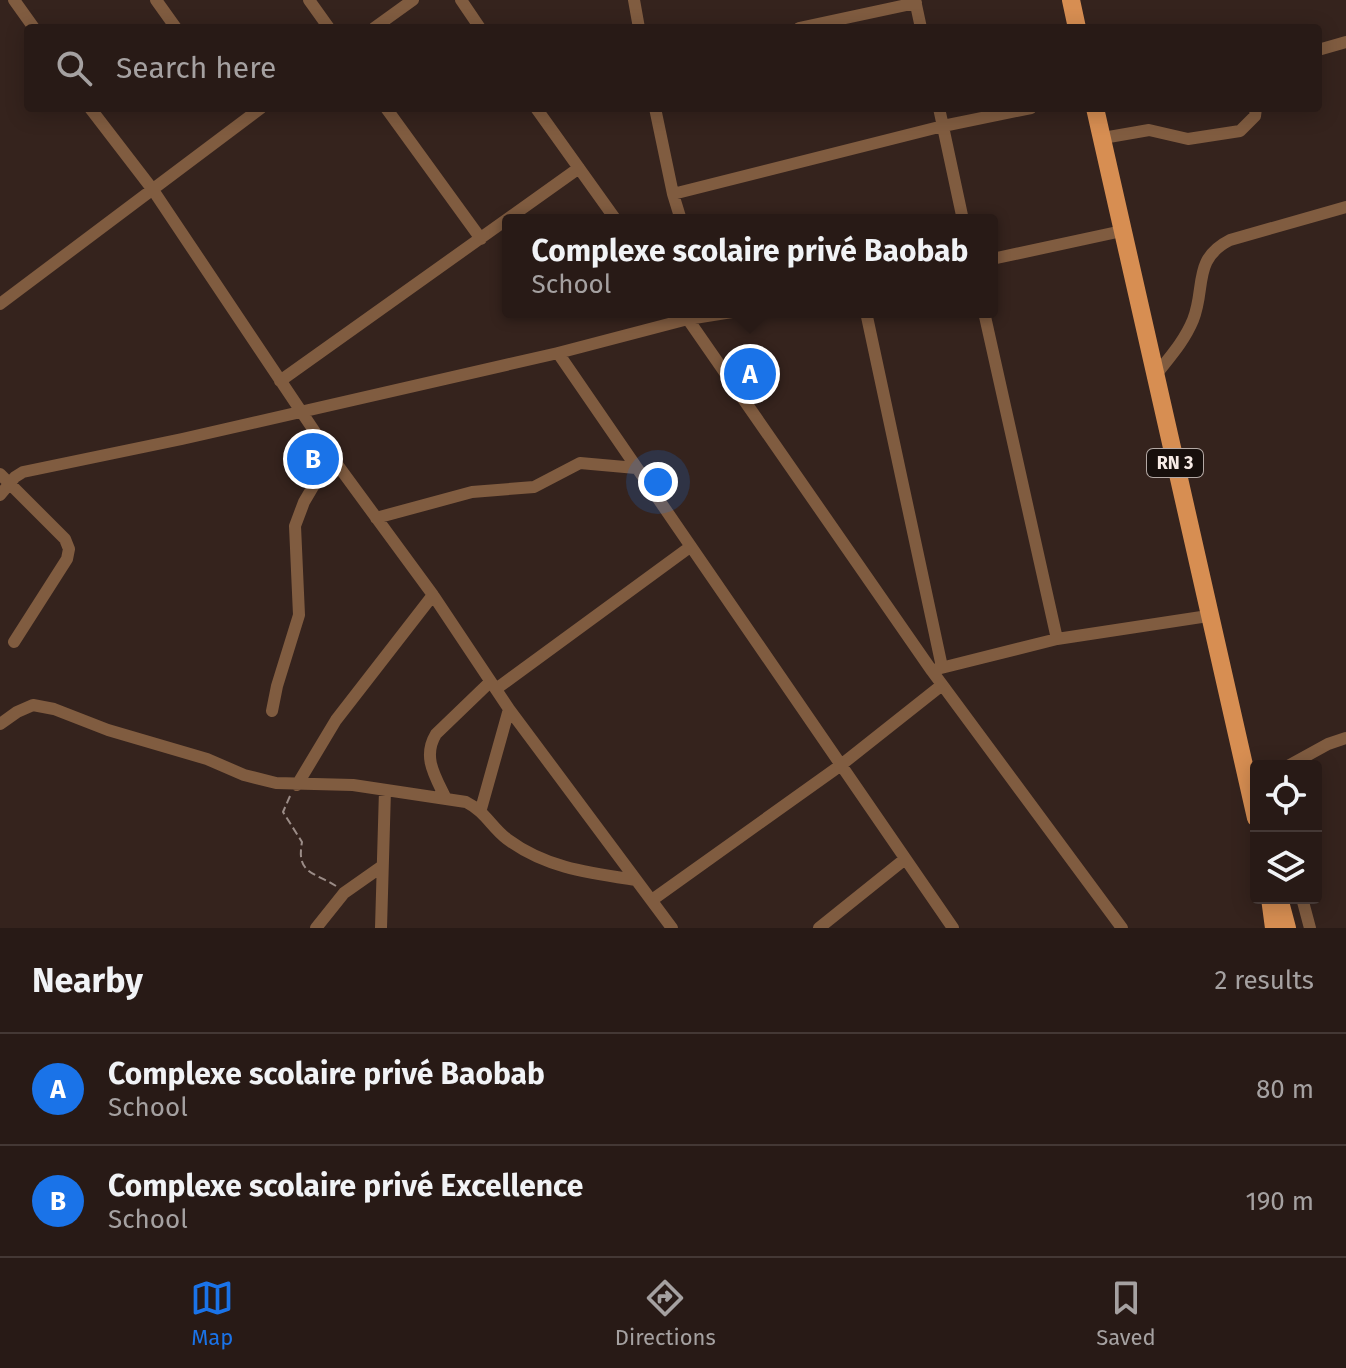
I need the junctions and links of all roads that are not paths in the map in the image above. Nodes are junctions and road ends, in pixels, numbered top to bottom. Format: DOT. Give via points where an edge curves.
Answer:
graph roads {
  1 [pos="14,0"];
  2 [pos="156,0"];
  3 [pos="309,0"];
  4 [pos="413,0"];
  5 [pos="461,0"];
  6 [pos="634,0"];
  7 [pos="1071,0"];
  8 [pos="915,2"];
  9 [pos="31,24"];
  10 [pos="173,24"];
  11 [pos="326,24"];
  12 [pos="380,24"];
  13 [pos="477,24"];
  14 [pos="638,24"];
  15 [pos="817,24"];
  16 [pos="920,24"];
  17 [pos="1076,24"];
  18 [pos="1346,42"];
  19 [pos="1322,49"];
  20 [pos="93,112"];
  21 [pos="238,112"];
  22 [pos="255,112"];
  23 [pos="389,112"];
  24 [pos="539,112"];
  25 [pos="656,112"];
  26 [pos="940,112"];
  27 [pos="1011,112"];
  28 [pos="1096,112"];
  29 [pos="1254,112"];
  30 [pos="244,120"];
  31 [pos="943,126"];
  32 [pos="1103,138"];
  33 [pos="579,168"];
  34 [pos="153,190"];
  35 [pos="673,194"];
  36 [pos="1346,207"];
  37 [pos="516,214"];
  38 [pos="612,214"];
  39 [pos="679,214"];
  40 [pos="962,214"];
  41 [pos="502,224"];
  42 [pos="1122,231"];
  43 [pos="481,239"];
  44 [pos="998,258"];
  45 [pos="0,304"];
  46 [pos="676,318"];
  47 [pos="688,318"];
  48 [pos="867,318"];
  49 [pos="985,318"];
  50 [pos="558,353"];
  51 [pos="1154,377"];
  52 [pos="280,381"];
  53 [pos="302,410"];
  54 [pos="331,456"];
  55 [pos="636,468"];
  56 [pos="4,479"];
  57 [pos="0,495"];
  58 [pos="376,518"];
  59 [pos="690,547"];
  60 [pos="433,595"];
  61 [pos="1208,616"];
  62 [pos="1057,639"];
  63 [pos="14,642"];
  64 [pos="937,669"];
  65 [pos="942,685"];
  66 [pos="493,686"];
  67 [pos="509,709"];
  68 [pos="272,711"];
  69 [pos="0,724"];
  70 [pos="1346,738"];
  71 [pos="1299,760"];
  72 [pos="841,765"];
  73 [pos="1250,774"];
  74 [pos="297,785"];
  75 [pos="385,790"];
  76 [pos="446,799"];
  77 [pos="481,809"];
  78 [pos="905,859"];
  79 [pos="381,867"];
  80 [pos="636,880"];
  81 [pos="652,900"];
  82 [pos="1271,904"];
  83 [pos="1281,904"];
  84 [pos="1304,904"];
  85 [pos="316,928"];
  86 [pos="381,928"];
  87 [pos="672,928"];
  88 [pos="819,928"];
  89 [pos="953,928"];
  90 [pos="1122,928"];
  91 [pos="1274,928"];
  92 [pos="1287,928"];
  93 [pos="1310,928"];
  1 -- 9 [label="street"];
  2 -- 10 [label="street"];
  3 -- 11 [label="street"];
  4 -- 12 [label="street"];
  5 -- 13 [label="street"];
  6 -- 14 [label="street"];
  7 -- 17 [label="main road"];
  8 -- 15 [label="street"];
  8 -- 16 [label="street"];
  18 -- 19 [label="street"];
  20 -- 34 [label="street"];
  21 -- 30 [label="street"];
  22 -- 30 [label="street"];
  23 -- 43 [label="street"];
  24 -- 33 [label="street"];
  25 -- 35 [label="street"];
  26 -- 31 [label="street"];
  27 -- 31 [label="street"];
  28 -- 32 [label="main road, RN 3"];
  29 -- 32 [label="street" via="1240,131 1188,139 1149,130"];
  30 -- 34 [label="street"];
  31 -- 35 [label="street"];
  31 -- 40 [label="street"];
  32 -- 42 [label="main road, RN 3"];
  33 -- 37 [label="street"];
  33 -- 38 [label="street"];
  34 -- 45 [label="street"];
  34 -- 52 [label="street"];
  35 -- 39 [label="street"];
  36 -- 51 [label="street" via="1218,246 1207,258 1185,338"];
  41 -- 43 [label="street"];
  42 -- 44 [label="street"];
  42 -- 51 [label="main road, RN 3"];
  43 -- 52 [label="street"];
  46 -- 50 [label="street"];
  47 -- 64 [label="street"];
  48 -- 64 [label="street"];
  49 -- 62 [label="street"];
  50 -- 53 [label="street"];
  50 -- 55 [label="street"];
  51 -- 61 [label="main road, RN 3"];
  52 -- 53 [label="street"];
  53 -- 54 [label="street"];
  53 -- 56 [label="street"];
  54 -- 58 [label="street"];
  54 -- 68 [label="street" via="295,526 299,615"];
  55 -- 58 [label="street" via="580,463 534,487 472,492"];
  55 -- 59 [label="street"];
  56 -- 57 [label="street"];
  56 -- 63 [label="street" via="69,549"];
  58 -- 60 [label="street"];
  59 -- 66 [label="street"];
  59 -- 72 [label="street"];
  60 -- 66 [label="street"];
  60 -- 74 [label="street" via="336,720"];
  61 -- 62 [label="street"];
  61 -- 73 [label="main road, RN 3"];
  62 -- 64 [label="street"];
  64 -- 65 [label="street"];
  65 -- 72 [label="street"];
  65 -- 90 [label="street"];
  66 -- 67 [label="street"];
  66 -- 76 [label="street" via="431,743 431,768"];
  67 -- 77 [label="street"];
  67 -- 80 [label="street"];
  69 -- 74 [label="street" via="33,705 54,709 244,775"];
  70 -- 71 [label="street"];
  72 -- 78 [label="street"];
  72 -- 81 [label="street"];
  74 -- 75 [label="street"];
  75 -- 76 [label="street"];
  75 -- 79 [label="street"];
  76 -- 77 [label="street"];
  77 -- 80 [label="street" via="504,837 530,854 559,867"];
  78 -- 88 [label="street"];
  78 -- 89 [label="street"];
  79 -- 85 [label="street" via="344,893"];
  79 -- 86 [label="street"];
  80 -- 81 [label="street"];
  81 -- 87 [label="street"];
  82 -- 91 [label="main road"];
  83 -- 92 [label="main road"];
  84 -- 93 [label="street"];
}
